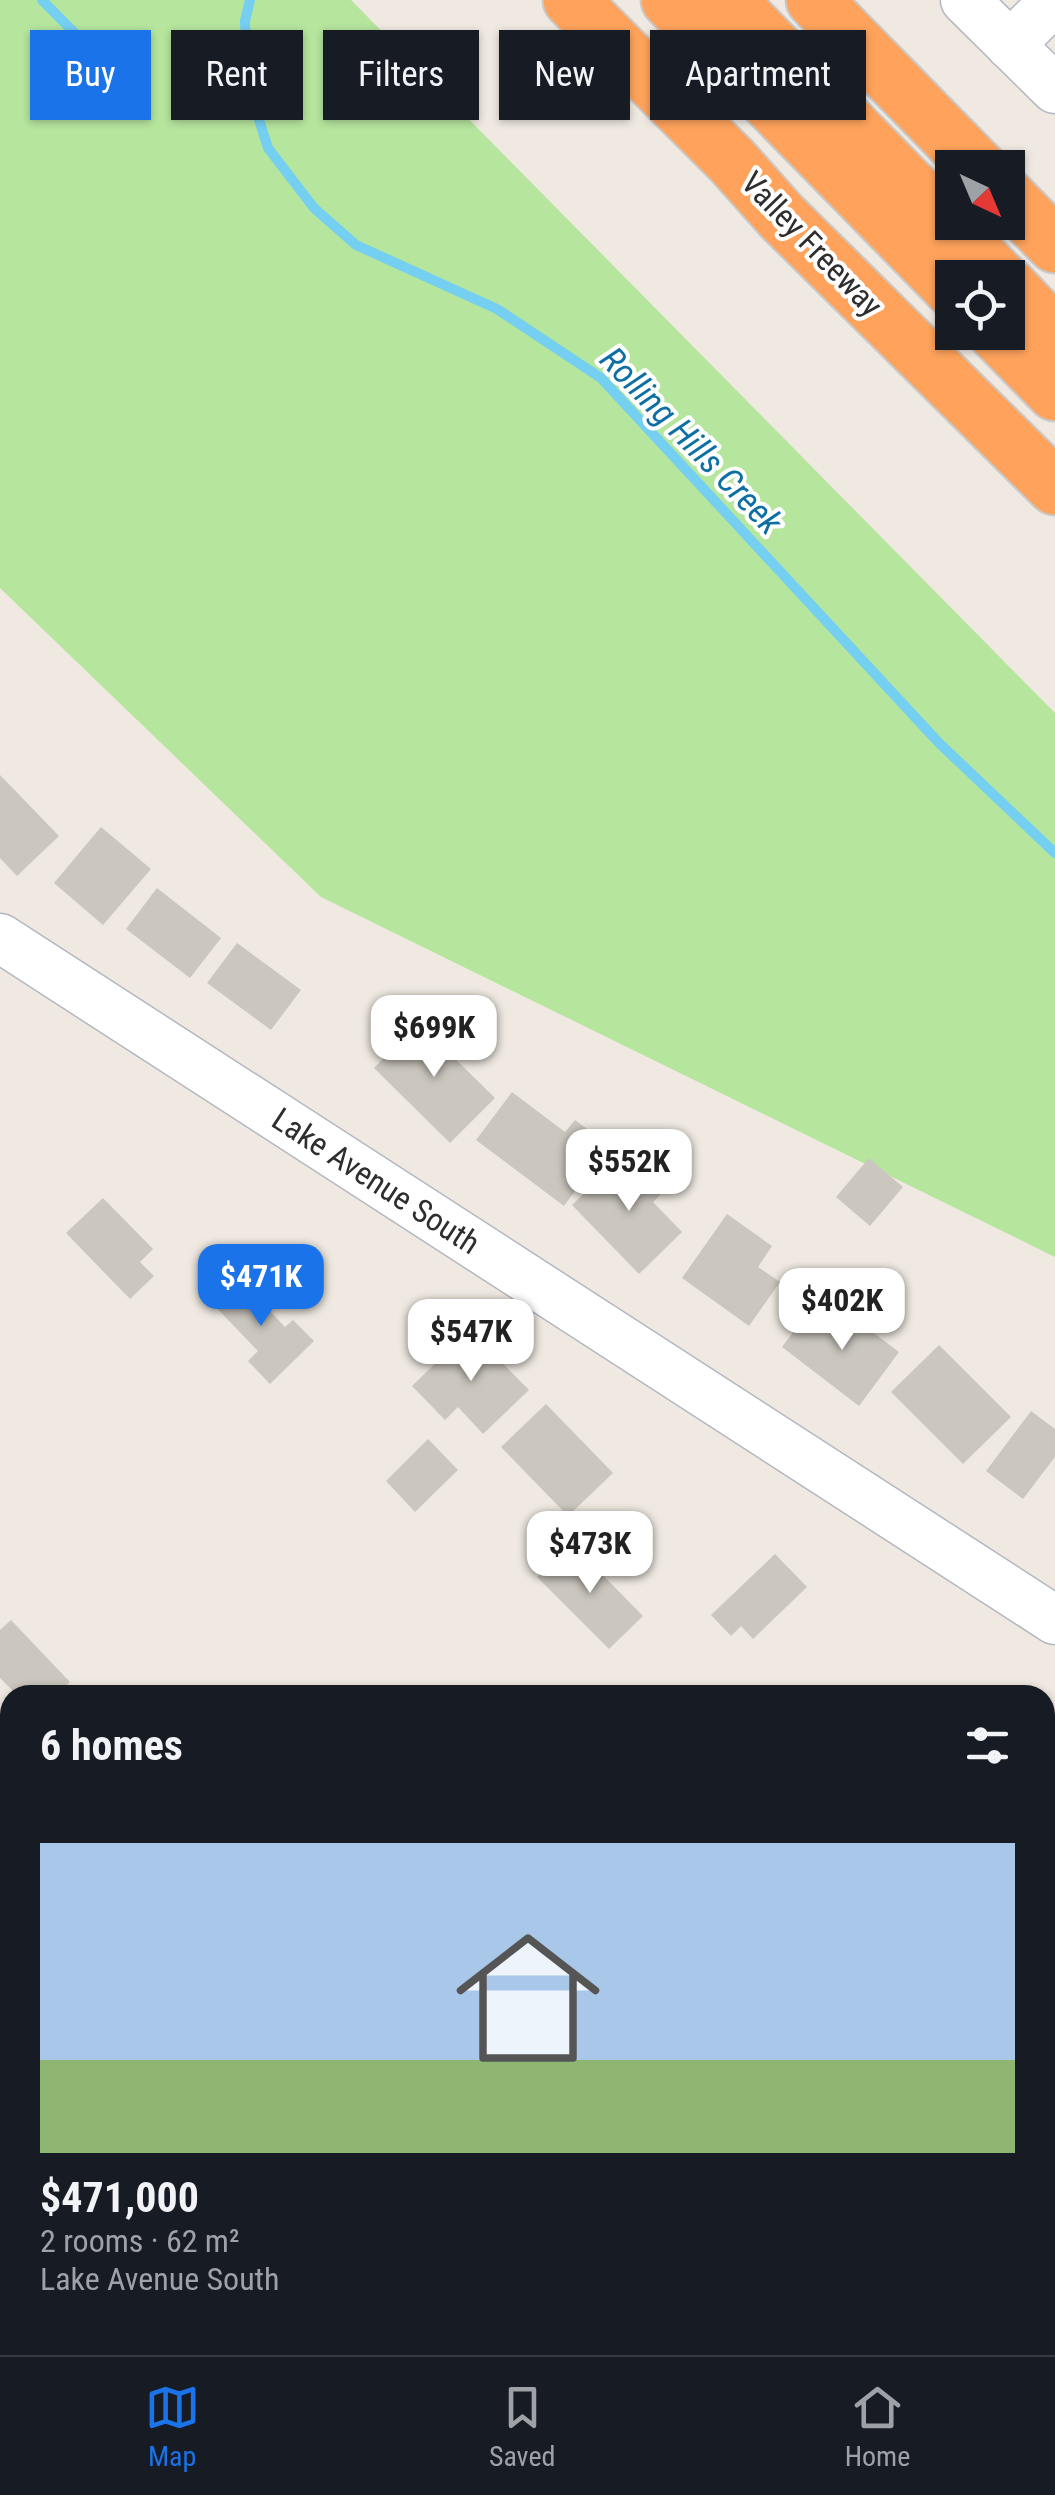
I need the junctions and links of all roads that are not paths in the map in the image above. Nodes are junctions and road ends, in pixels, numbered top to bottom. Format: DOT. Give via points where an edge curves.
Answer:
graph roads {
  1 [pos="570,0"];
  2 [pos="669,0"];
  3 [pos="728,0"];
  4 [pos="814,0"];
  5 [pos="965,0"];
  6 [pos="1055,0"];
  7 [pos="1010,45"];
  8 [pos="1055,89"];
  9 [pos="961,150"];
  10 [pos="1025,214"];
  11 [pos="781,216"];
  12 [pos="1055,245"];
  13 [pos="982,260"];
  14 [pos="935,272"];
  15 [pos="1025,303"];
  16 [pos="1055,334"];
  17 [pos="1013,350"];
  18 [pos="1055,393"];
  19 [pos="1055,488"];
  20 [pos="1055,518"];
  21 [pos="0,938"];
  22 [pos="1055,1620"];
  1 -- 11 [label="highway, Valley Freeway"];
  2 -- 14 [label="highway"];
  3 -- 13 [label="highway"];
  4 -- 9 [label="highway"];
  5 -- 7 [label="street"];
  6 -- 7 [label="street"];
  7 -- 8 [label="street"];
  10 -- 12 [label="highway"];
  11 -- 19 [label="highway, Valley Freeway"];
  11 -- 20 [label="highway" via="836,294"];
  15 -- 16 [label="highway"];
  17 -- 18 [label="highway"];
  21 -- 22 [label="street, Lake Avenue South"];
}
